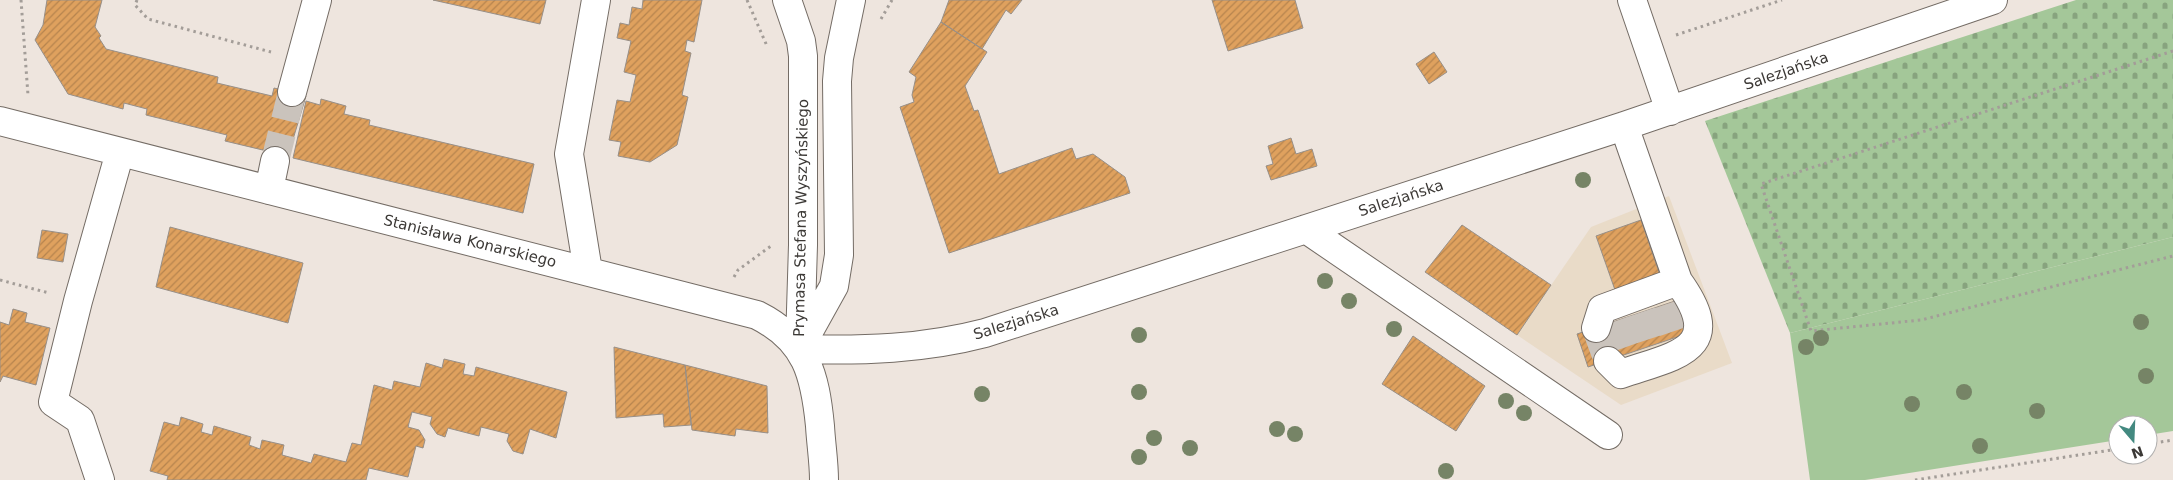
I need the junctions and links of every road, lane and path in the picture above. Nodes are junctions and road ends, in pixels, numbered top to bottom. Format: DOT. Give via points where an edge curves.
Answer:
graph roads {
  1 [pos="21,0"];
  2 [pos="137,0"];
  3 [pos="317,0"];
  4 [pos="596,0"];
  5 [pos="748,0"];
  6 [pos="787,0"];
  7 [pos="851,0"];
  8 [pos="1632,0"];
  9 [pos="1782,0"];
  10 [pos="1993,0"];
  11 [pos="1668,38"];
  12 [pos="768,49"];
  13 [pos="2173,51"];
  14 [pos="301,60"];
  15 [pos="292,92"];
  16 [pos="28,98"];
  17 [pos="1670,111"];
  18 [pos="0,121"];
  19 [pos="1624,126"];
  20 [pos="120,152"];
  21 [pos="274,161"];
  22 [pos="269,190"];
  23 [pos="1306,229"];
  24 [pos="773,242"];
  25 [pos="2173,256"];
  26 [pos="588,271"];
  27 [pos="0,280"];
  28 [pos="78,301"];
  29 [pos="720,304"];
  30 [pos="799,349"];
  31 [pos="1651,353"];
  32 [pos="1608,435"];
  33 [pos="2173,440"];
  34 [pos="2158,442"];
  35 [pos="2108,451"];
  36 [pos="100,480"];
  37 [pos="823,480"];
  38 [pos="1915,480"];
  1 -- 16 [label="path"];
  2 -- 14 [label="path" via="135,5 148,19"];
  3 -- 14 [label="street"];
  4 -- 26 [label="street" via="570,154"];
  5 -- 12 [label="path"];
  6 -- 30 [label="street, Prymasa Stefana Wyszyńskiego" via="803,56 803,245"];
  7 -- 30 [label="street, Prymasa Stefana Wyszyńskiego" via="837,82 839,255 834,286"];
  8 -- 17 [label="street"];
  9 -- 11 [label="path"];
  10 -- 17 [label="street, Salezjańska"];
  13 -- 25 [label="path" via="1761,184 1810,331 1921,320"];
  14 -- 15 [label="street"];
  17 -- 19 [label="street, Salezjańska"];
  18 -- 20 [label="street, Stanisława Konarskiego"];
  19 -- 23 [label="street, Salezjańska"];
  19 -- 31 [label="street" via="1642,303 1687,293 1697,318 1695,342"];
  20 -- 22 [label="street, Stanisława Konarskiego"];
  20 -- 28 [label="street"];
  21 -- 22 [label="street"];
  22 -- 26 [label="street, Stanisława Konarskiego"];
  23 -- 30 [label="street, Salezjańska" via="961,339 860,351"];
  23 -- 32 [label="street"];
  24 -- 29 [label="path" via="738,270"];
  26 -- 29 [label="street, Stanisława Konarskiego"];
  27 -- 28 [label="path"];
  28 -- 36 [label="street" via="53,402 80,420"];
  29 -- 30 [label="street, Stanisława Konarskiego" via="773,323"];
  30 -- 37 [label="street, Stanisława Konarskiego" via="813,376"];
  33 -- 34 [label="path"];
  35 -- 38 [label="path"];
}
